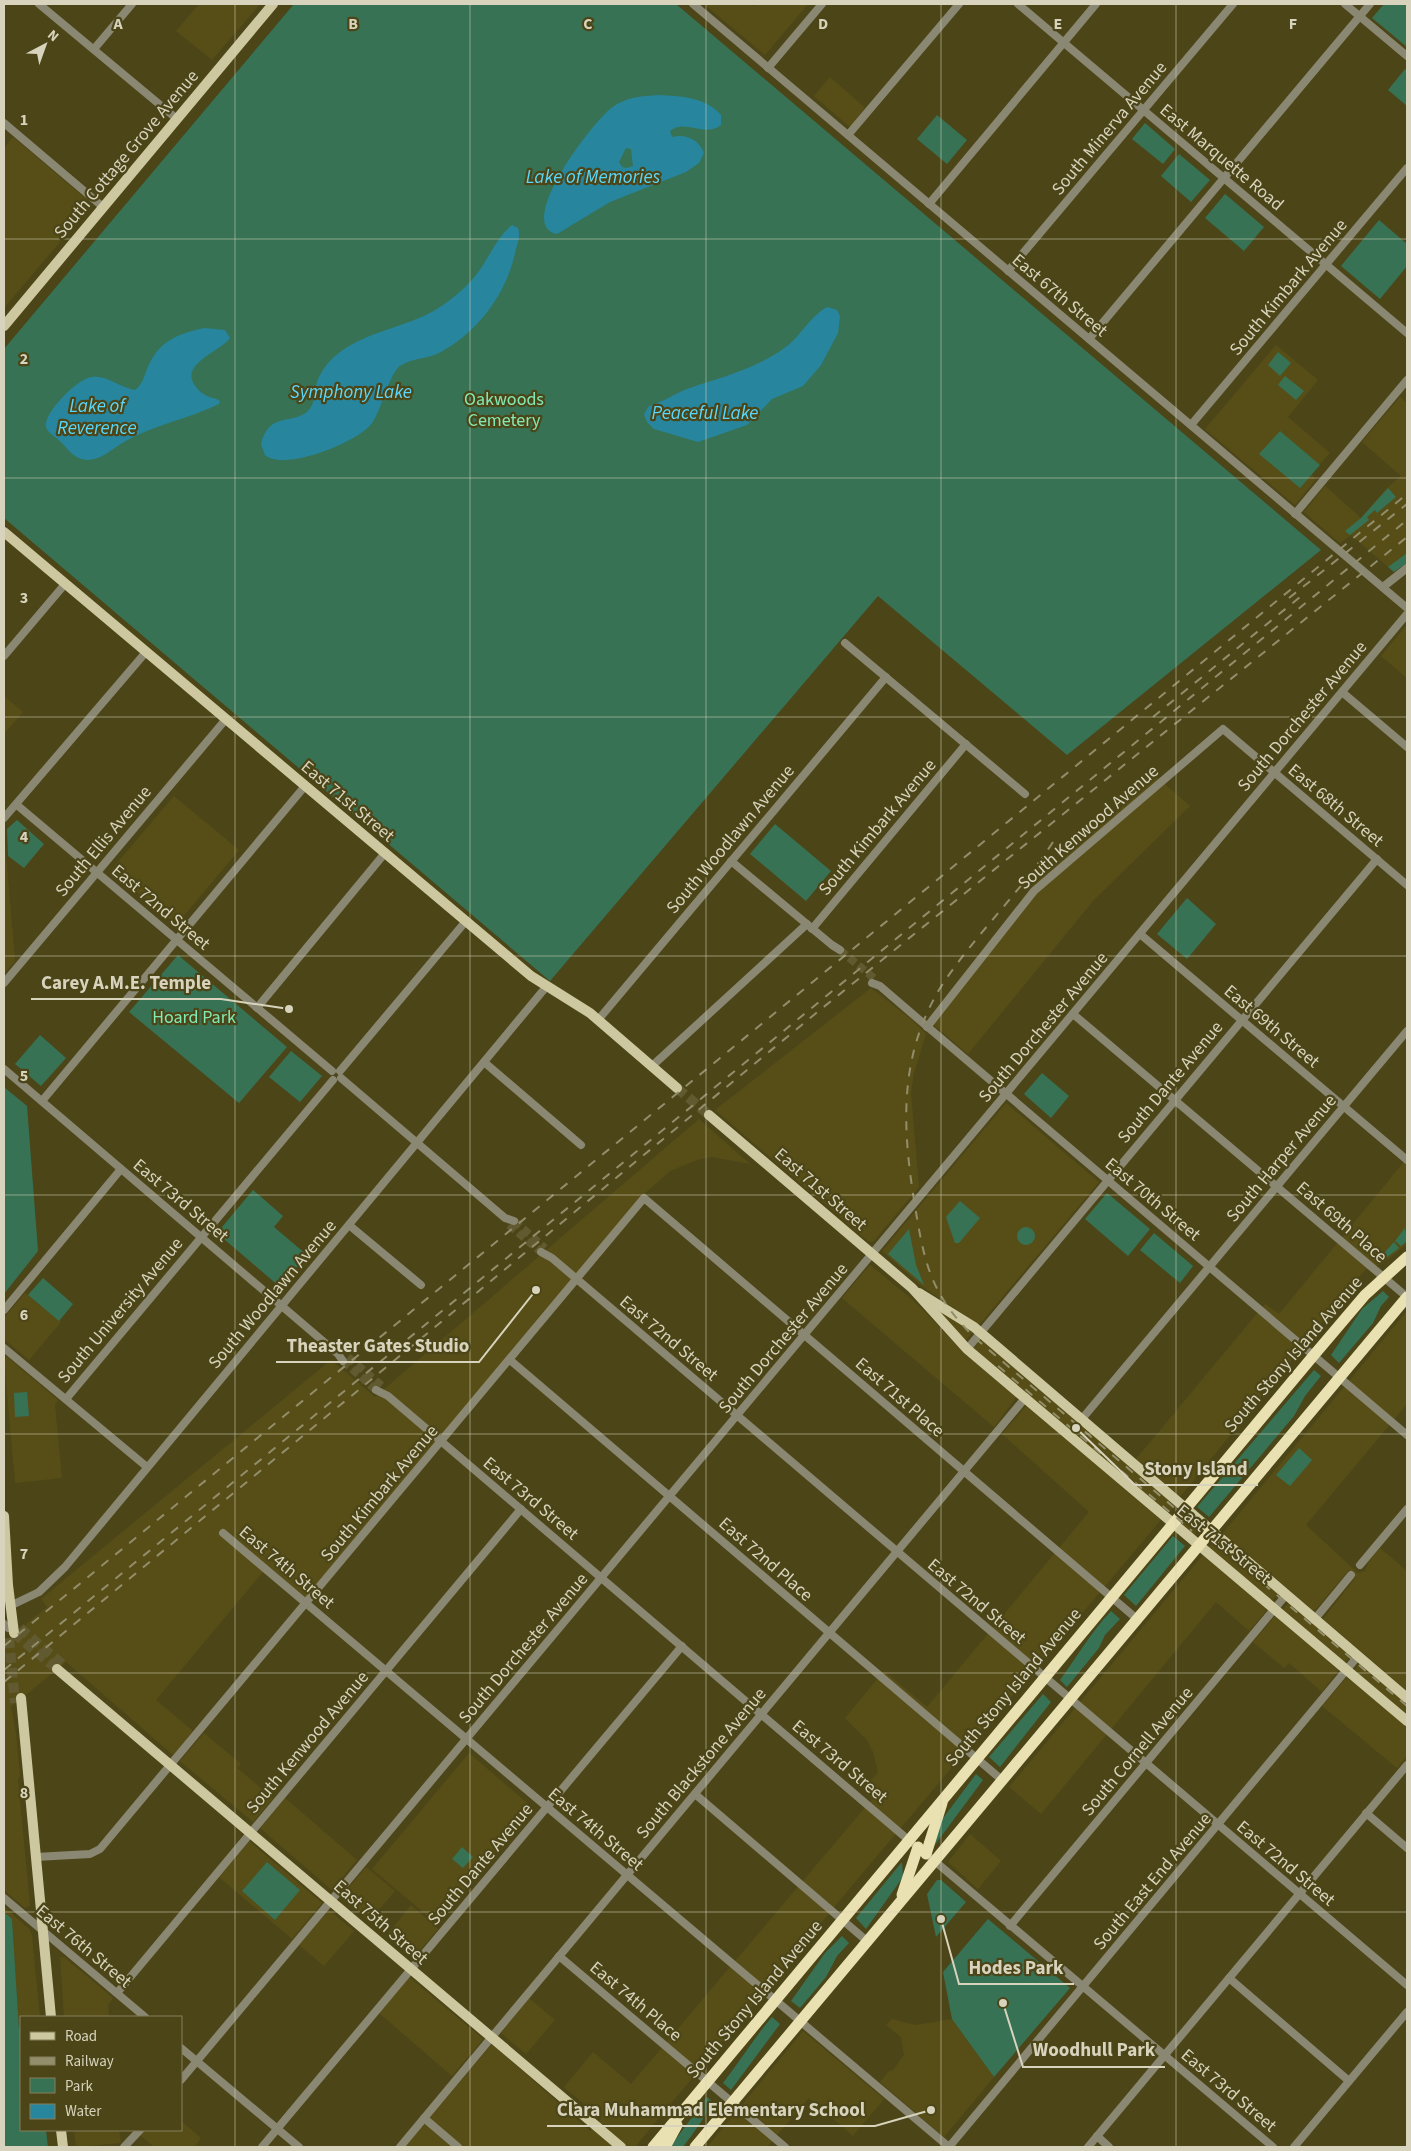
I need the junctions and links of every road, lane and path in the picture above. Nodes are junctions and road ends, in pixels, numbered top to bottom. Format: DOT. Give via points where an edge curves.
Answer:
graph roads {
  1 [pos="39,4"];
  2 [pos="132,4"];
  3 [pos="273,4"];
  4 [pos="693,4"];
  5 [pos="822,4"];
  6 [pos="959,4"];
  7 [pos="1018,4"];
  8 [pos="1096,4"];
  9 [pos="1233,4"];
  10 [pos="1345,4"];
  11 [pos="1370,4"];
  12 [pos="1360,16"];
  13 [pos="1064,42"];
  14 [pos="94,49"];
  15 [pos="1407,56"];
  16 [pos="768,68"];
  17 [pos="1144,110"];
  18 [pos="177,119"];
  19 [pos="4,123"];
  20 [pos="848,136"];
  21 [pos="1407,168"];
  22 [pos="1224,178"];
  23 [pos="929,204"];
  24 [pos="104,207"];
  25 [pos="1326,265"];
  26 [pos="1008,271"];
  27 [pos="4,326"];
  28 [pos="1407,334"];
  29 [pos="1089,339"];
  30 [pos="1407,380"];
  31 [pos="1191,426"];
  32 [pos="1295,514"];
  33 [pos="4,532"];
  34 [pos="1407,568"];
  35 [pos="65,584"];
  36 [pos="1383,587"];
  37 [pos="1407,608"];
  38 [pos="1407,614"];
  39 [pos="845,643"];
  40 [pos="146,652"];
  41 [pos="4,656"];
  42 [pos="886,678"];
  43 [pos="1342,692"];
  44 [pos="226,719"];
  45 [pos="1223,729"];
  46 [pos="966,744"];
  47 [pos="1407,747"];
  48 [pos="1275,772"];
  49 [pos="305,786"];
  50 [pos="1025,794"];
  51 [pos="17,805"];
  52 [pos="4,818"];
  53 [pos="385,853"];
  54 [pos="1377,859"];
  55 [pos="731,861"];
  56 [pos="97,872"];
  57 [pos="1407,884"];
  58 [pos="466,921"];
  59 [pos="809,926"];
  60 [pos="1140,934"];
  61 [pos="177,940"];
  62 [pos="836,949"];
  63 [pos="4,983"];
  64 [pos="876,983"];
  65 [pos="546,987"];
  66 [pos="257,1008"];
  67 [pos="1073,1014"];
  68 [pos="598,1020"];
  69 [pos="1242,1020"];
  70 [pos="927,1027"];
  71 [pos="1407,1031"];
  72 [pos="484,1062"];
  73 [pos="652,1066"];
  74 [pos="4,1069"];
  75 [pos="336,1075"];
  76 [pos="678,1088"];
  77 [pos="1006,1094"];
  78 [pos="1175,1100"];
  79 [pos="42,1101"];
  80 [pos="1344,1106"];
  81 [pos="710,1115"];
  82 [pos="417,1143"];
  83 [pos="581,1145"];
  84 [pos="1407,1160"];
  85 [pos="121,1169"];
  86 [pos="1107,1180"];
  87 [pos="1278,1186"];
  88 [pos="644,1198"];
  89 [pos="509,1221"];
  90 [pos="349,1225"];
  91 [pos="202,1237"];
  92 [pos="543,1250"];
  93 [pos="872,1254"];
  94 [pos="1407,1257"];
  95 [pos="1210,1267"];
  96 [pos="1383,1277"];
  97 [pos="577,1279"];
  98 [pos="421,1285"];
  99 [pos="912,1288"];
  100 [pos="1407,1297"];
  101 [pos="281,1305"];
  102 [pos="4,1310"];
  103 [pos="980,1333"];
  104 [pos="805,1335"];
  105 [pos="4,1348"];
  106 [pos="966,1349"];
  107 [pos="1314,1355"];
  108 [pos="346,1359"];
  109 [pos="510,1360"];
  110 [pos="1339,1377"];
  111 [pos="379,1388"];
  112 [pos="1026,1397"];
  113 [pos="66,1399"];
  114 [pos="737,1416"];
  115 [pos="1081,1420"];
  116 [pos="1407,1435"];
  117 [pos="442,1442"];
  118 [pos="147,1467"];
  119 [pos="964,1471"];
  120 [pos="670,1496"];
  121 [pos="1185,1507"];
  122 [pos="521,1509"];
  123 [pos="1407,1509"];
  124 [pos="4,1516"];
  125 [pos="1172,1523"];
  126 [pos="1211,1529"];
  127 [pos="224,1533"];
  128 [pos="1198,1544"];
  129 [pos="897,1552"];
  130 [pos="1360,1565"];
  131 [pos="1351,1575"];
  132 [pos="602,1578"];
  133 [pos="1286,1595"];
  134 [pos="1111,1597"];
  135 [pos="306,1603"];
  136 [pos="1275,1608"];
  137 [pos="1137,1619"];
  138 [pos="1314,1620"];
  139 [pos="10,1624"];
  140 [pos="829,1633"];
  141 [pos="682,1646"];
  142 [pos="1358,1656"];
  143 [pos="60,1667"];
  144 [pos="1348,1669"];
  145 [pos="386,1671"];
  146 [pos="1044,1678"];
  147 [pos="1407,1698"];
  148 [pos="1069,1699"];
  149 [pos="18,1701"];
  150 [pos="762,1714"];
  151 [pos="1407,1721"];
  152 [pos="467,1739"];
  153 [pos="977,1758"];
  154 [pos="171,1764"];
  155 [pos="1146,1764"];
  156 [pos="1407,1765"];
  157 [pos="1002,1780"];
  158 [pos="695,1794"];
  159 [pos="944,1797"];
  160 [pos="547,1807"];
  161 [pos="1366,1813"];
  162 [pos="1218,1825"];
  163 [pos="251,1832"];
  164 [pos="1407,1848"];
  165 [pos="922,1851"];
  166 [pos="36,1857"];
  167 [pos="627,1875"];
  168 [pos="1299,1894"];
  169 [pos="4,1898"];
  170 [pos="332,1901"];
  171 [pos="900,1901"];
  172 [pos="841,1920"];
  173 [pos="1010,1926"];
  174 [pos="43,1931"];
  175 [pos="866,1942"];
  176 [pos="559,1956"];
  177 [pos="412,1969"];
  178 [pos="1229,1978"];
  179 [pos="1407,1984"];
  180 [pos="1083,1987"];
  181 [pos="117,1993"];
  182 [pos="774,2000"];
  183 [pos="1407,2012"];
  184 [pos="51,2016"];
  185 [pos="144,2016"];
  186 [pos="800,2021"];
  187 [pos="492,2037"];
  188 [pos="182,2049"];
  189 [pos="1164,2055"];
  190 [pos="197,2061"];
  191 [pos="182,2079"];
  192 [pos="1350,2081"];
  193 [pos="708,2082"];
  194 [pos="732,2102"];
  195 [pos="679,2116"];
  196 [pos="424,2118"];
  197 [pos="278,2129"];
  198 [pos="61,2131"];
  199 [pos="139,2131"];
  200 [pos="1097,2136"];
  201 [pos="63,2147"];
  202 [pos="124,2147"];
  203 [pos="262,2147"];
  204 [pos="299,2147"];
  205 [pos="400,2147"];
  206 [pos="458,2147"];
  207 [pos="621,2147"];
  208 [pos="653,2147"];
  209 [pos="665,2147"];
  210 [pos="695,2147"];
  211 [pos="785,2147"];
  212 [pos="949,2147"];
  213 [pos="1088,2147"];
  214 [pos="1109,2147"];
  215 [pos="1273,2147"];
  216 [pos="1294,2147"];
  1 -- 14 [label="street"];
  2 -- 14 [label="street"];
  3 -- 18 [label="main road, South Cottage Grove Avenue"];
  4 -- 16 [label="street, East 67th Street"];
  5 -- 16 [label="street"];
  6 -- 20 [label="street"];
  7 -- 13 [label="street, East Marquette Road"];
  8 -- 13 [label="street"];
  9 -- 17 [label="street, South Minerva Avenue"];
  10 -- 12 [label="street"];
  11 -- 12 [label="street"];
  12 -- 15 [label="street"];
  12 -- 22 [label="street"];
  13 -- 17 [label="street, East Marquette Road"];
  13 -- 23 [label="street"];
  14 -- 18 [label="street"];
  16 -- 20 [label="street, East 67th Street"];
  17 -- 22 [label="street, East Marquette Road"];
  17 -- 26 [label="street, South Minerva Avenue"];
  18 -- 24 [label="main road, South Cottage Grove Avenue"];
  19 -- 24 [label="street"];
  20 -- 23 [label="street, East 67th Street"];
  21 -- 25 [label="street, South Kimbark Avenue"];
  22 -- 25 [label="street, East Marquette Road"];
  22 -- 29 [label="street"];
  23 -- 26 [label="street, East 67th Street"];
  24 -- 27 [label="main road, South Cottage Grove Avenue"];
  25 -- 28 [label="street, East Marquette Road"];
  25 -- 31 [label="street, South Kimbark Avenue"];
  26 -- 29 [label="street, East 67th Street"];
  29 -- 31 [label="street, East 67th Street"];
  30 -- 32 [label="street"];
  31 -- 32 [label="street, East 67th Street"];
  32 -- 36 [label="street, East 67th Street"];
  33 -- 35 [label="main road, East 71st Street"];
  34 -- 36 [label="street"];
  35 -- 40 [label="main road, East 71st Street"];
  35 -- 41 [label="street"];
  36 -- 37 [label="street, East 67th Street"];
  38 -- 43 [label="street, South Dorchester Avenue"];
  39 -- 42 [label="street"];
  40 -- 44 [label="main road, East 71st Street"];
  40 -- 51 [label="street"];
  42 -- 46 [label="street"];
  42 -- 55 [label="street, South Woodlawn Avenue"];
  43 -- 47 [label="street"];
  43 -- 48 [label="street, South Dorchester Avenue"];
  44 -- 49 [label="main road, East 71st Street"];
  44 -- 56 [label="street, South Ellis Avenue"];
  45 -- 48 [label="street, East 68th Street"];
  45 -- 70 [label="street, South Kenwood Avenue" via="1034,891"];
  46 -- 50 [label="street"];
  46 -- 59 [label="street, South Kimbark Avenue"];
  48 -- 54 [label="street, East 68th Street"];
  48 -- 60 [label="street, South Dorchester Avenue"];
  49 -- 53 [label="main road, East 71st Street"];
  49 -- 61 [label="street"];
  51 -- 52 [label="street"];
  51 -- 56 [label="street, East 72nd Street"];
  53 -- 58 [label="main road, East 71st Street"];
  53 -- 66 [label="street"];
  54 -- 57 [label="street, East 68th Street"];
  54 -- 69 [label="street, South Dante Avenue"];
  55 -- 59 [label="street"];
  55 -- 68 [label="street, South Woodlawn Avenue"];
  56 -- 61 [label="street, East 72nd Street"];
  56 -- 63 [label="street, South Ellis Avenue"];
  58 -- 65 [label="main road, East 71st Street"];
  58 -- 75 [label="street, South University Avenue"];
  59 -- 62 [label="street"];
  59 -- 73 [label="street, South Kimbark Avenue"];
  60 -- 67 [label="street, South Dorchester Avenue"];
  60 -- 69 [label="street, East 69th Street"];
  61 -- 66 [label="street, East 72nd Street"];
  61 -- 79 [label="street"];
  64 -- 70 [label="street, East 70th Street"];
  65 -- 68 [label="main road, East 71st Street"];
  65 -- 72 [label="street, South Woodlawn Avenue"];
  66 -- 75 [label="street, East 72nd Street"];
  67 -- 77 [label="street, South Dorchester Avenue"];
  67 -- 78 [label="street, East 69th Place"];
  68 -- 73 [label="main road, East 71st Street"];
  69 -- 78 [label="street, South Dante Avenue"];
  69 -- 80 [label="street, East 69th Street"];
  70 -- 77 [label="street, East 70th Street"];
  71 -- 80 [label="street, South Harper Avenue"];
  72 -- 82 [label="street, South Woodlawn Avenue"];
  72 -- 83 [label="street"];
  73 -- 76 [label="main road, East 71st Street"];
  74 -- 79 [label="street, East 73rd Street"];
  75 -- 82 [label="street, East 72nd Street"];
  75 -- 91 [label="street, South University Avenue"];
  77 -- 86 [label="street, East 70th Street"];
  77 -- 93 [label="street, South Dorchester Avenue"];
  78 -- 86 [label="street, South Dante Avenue"];
  78 -- 87 [label="street, East 69th Place"];
  79 -- 85 [label="street, East 73rd Street"];
  80 -- 84 [label="street, East 69th Street"];
  80 -- 87 [label="street, South Harper Avenue"];
  81 -- 93 [label="main road, East 71st Street"];
  82 -- 89 [label="street, East 72nd Street"];
  82 -- 90 [label="street, South Woodlawn Avenue"];
  85 -- 91 [label="street, East 73rd Street"];
  85 -- 102 [label="street"];
  86 -- 95 [label="street, East 70th Street"];
  86 -- 103 [label="street, South Dante Avenue"];
  87 -- 95 [label="street, South Harper Avenue"];
  87 -- 96 [label="street, East 69th Place"];
  88 -- 97 [label="street, South Kimbark Avenue"];
  88 -- 104 [label="street, East 71st Place"];
  90 -- 98 [label="street"];
  90 -- 101 [label="street, South Woodlawn Avenue"];
  91 -- 101 [label="street, East 73rd Street"];
  91 -- 113 [label="street, South University Avenue"];
  92 -- 97 [label="street, East 72nd Street"];
  93 -- 99 [label="main road, East 71st Street"];
  93 -- 104 [label="street, South Dorchester Avenue"];
  94 -- 96 [label="highway, South Stony Island Avenue"];
  95 -- 107 [label="street, East 70th Street"];
  95 -- 115 [label="street, South Harper Avenue"];
  96 -- 100 [label="street, East 69th Place"];
  96 -- 107 [label="highway, South Stony Island Avenue"];
  97 -- 109 [label="street, South Kimbark Avenue"];
  97 -- 114 [label="street, East 72nd Street"];
  99 -- 103 [label="main road, East 71st Street"];
  99 -- 106 [label="main road, East 71st Street"];
  100 -- 110 [label="highway, South Stony Island Avenue"];
  101 -- 108 [label="street, East 73rd Street"];
  101 -- 118 [label="street, South Woodlawn Avenue"];
  103 -- 106 [label="street, South Dante Avenue"];
  103 -- 115 [label="main road, East 71st Street"];
  104 -- 114 [label="street, South Dorchester Avenue"];
  104 -- 119 [label="street, East 71st Place"];
  105 -- 113 [label="street"];
  106 -- 112 [label="main road, East 71st Street"];
  107 -- 110 [label="street, East 70th Street"];
  107 -- 121 [label="highway, South Stony Island Avenue"];
  109 -- 117 [label="street, South Kimbark Avenue"];
  109 -- 120 [label="street, East 72nd Place"];
  110 -- 116 [label="street, East 70th Street"];
  110 -- 126 [label="highway, South Stony Island Avenue"];
  111 -- 117 [label="street, East 73rd Street"];
  112 -- 119 [label="street, South Blackstone Avenue"];
  112 -- 125 [label="main road, East 71st Street"];
  113 -- 118 [label="street"];
  114 -- 120 [label="street, South Dorchester Avenue"];
  114 -- 129 [label="street, East 72nd Street"];
  115 -- 121 [label="main road, East 71st Street"];
  117 -- 122 [label="street, East 73rd Street"];
  117 -- 135 [label="street, South Kimbark Avenue"];
  118 -- 139 [label="street, South Woodlawn Avenue" via="53,1579"];
  119 -- 129 [label="street, South Blackstone Avenue"];
  119 -- 134 [label="street, East 71st Place"];
  120 -- 132 [label="street, South Dorchester Avenue"];
  120 -- 140 [label="street, East 72nd Place"];
  121 -- 125 [label="highway, South Stony Island Avenue"];
  121 -- 126 [label="main road, East 71st Street"];
  122 -- 132 [label="street, East 73rd Street"];
  122 -- 145 [label="street, South Kenwood Avenue"];
  123 -- 130 [label="street"];
  124 -- 139 [label="main road"];
  125 -- 128 [label="main road, East 71st Street"];
  125 -- 134 [label="highway, South Stony Island Avenue"];
  126 -- 128 [label="highway, South Stony Island Avenue"];
  126 -- 133 [label="main road, East 71st Street"];
  127 -- 135 [label="street, East 74th Street"];
  128 -- 136 [label="main road, East 71st Street"];
  128 -- 137 [label="highway, South Stony Island Avenue"];
  129 -- 140 [label="street, South Blackstone Avenue"];
  129 -- 146 [label="street, East 72nd Street"];
  131 -- 138 [label="street"];
  132 -- 141 [label="street, East 73rd Street"];
  132 -- 152 [label="street, South Dorchester Avenue"];
  133 -- 136 [label="street, South Cornell Avenue"];
  133 -- 138 [label="main road, East 71st Street"];
  134 -- 137 [label="street, East 71st Place"];
  134 -- 146 [label="highway, South Stony Island Avenue"];
  135 -- 145 [label="street, East 74th Street"];
  135 -- 154 [label="street, South Kimbark Avenue"];
  136 -- 144 [label="main road, East 71st Street"];
  136 -- 155 [label="street, South Cornell Avenue"];
  137 -- 148 [label="highway, South Stony Island Avenue"];
  138 -- 142 [label="main road, East 71st Street"];
  140 -- 150 [label="street, South Blackstone Avenue"];
  140 -- 153 [label="street, East 72nd Place"];
  141 -- 150 [label="street, East 73rd Street"];
  141 -- 160 [label="street, South Dante Avenue"];
  142 -- 144 [label="street, South East End Avenue"];
  142 -- 147 [label="main road, East 71st Street"];
  143 -- 154 [label="main road, East 75th Street"];
  144 -- 151 [label="main road, East 71st Street"];
  144 -- 162 [label="street, South East End Avenue"];
  145 -- 152 [label="street, East 74th Street"];
  145 -- 163 [label="street, South Kenwood Avenue"];
  146 -- 148 [label="street, East 72nd Street"];
  146 -- 153 [label="highway, South Stony Island Avenue"];
  148 -- 155 [label="street, East 72nd Street"];
  148 -- 157 [label="highway, South Stony Island Avenue"];
  149 -- 166 [label="main road"];
  150 -- 158 [label="street, South Blackstone Avenue"];
  150 -- 165 [label="street, East 73rd Street"];
  152 -- 160 [label="street, East 74th Street"];
  152 -- 170 [label="street, South Dorchester Avenue"];
  153 -- 157 [label="street, East 72nd Place"];
  153 -- 159 [label="highway, South Stony Island Avenue"];
  154 -- 163 [label="main road, East 75th Street"];
  154 -- 166 [label="street, South Kimbark Avenue" via="100,1849 90,1854"];
  155 -- 162 [label="street, East 72nd Street"];
  155 -- 173 [label="street, South Cornell Avenue"];
  156 -- 161 [label="street"];
  157 -- 165 [label="highway, South Stony Island Avenue"];
  158 -- 167 [label="street, South Blackstone Avenue"];
  158 -- 172 [label="street"];
  159 -- 165 [label="highway, South Stony Island Avenue"];
  159 -- 165 [label="highway"];
  160 -- 167 [label="street, East 74th Street"];
  160 -- 177 [label="street, South Dante Avenue"];
  161 -- 164 [label="street"];
  161 -- 168 [label="street"];
  162 -- 168 [label="street, East 72nd Street"];
  162 -- 180 [label="street, South East End Avenue"];
  163 -- 170 [label="main road, East 75th Street"];
  163 -- 181 [label="street, South Kenwood Avenue"];
  165 -- 171 [label="highway"];
  165 -- 171 [label="highway, South Stony Island Avenue"];
  165 -- 172 [label="highway, South Stony Island Avenue"];
  165 -- 173 [label="street, East 73rd Street"];
  166 -- 174 [label="main road"];
  167 -- 176 [label="street, South Blackstone Avenue"];
  167 -- 182 [label="street, East 74th Street"];
  168 -- 178 [label="street"];
  168 -- 179 [label="street, East 72nd Street"];
  169 -- 174 [label="street, East 76th Street"];
  170 -- 177 [label="main road, East 75th Street"];
  170 -- 190 [label="street, South Dorchester Avenue"];
  171 -- 175 [label="highway, South Stony Island Avenue"];
  172 -- 175 [label="street"];
  172 -- 182 [label="highway, South Stony Island Avenue"];
  173 -- 180 [label="street, East 73rd Street"];
  174 -- 181 [label="street, East 76th Street"];
  174 -- 184 [label="main road"];
  175 -- 186 [label="highway, South Stony Island Avenue"];
  176 -- 187 [label="street, South Blackstone Avenue"];
  176 -- 193 [label="street, East 74th Place"];
  177 -- 187 [label="main road, East 75th Street"];
  177 -- 197 [label="street, South Dante Avenue"];
  178 -- 189 [label="street"];
  178 -- 192 [label="street"];
  180 -- 189 [label="street, East 73rd Street"];
  180 -- 212 [label="street, South East End Avenue"];
  181 -- 185 [label="street, East 76th Street"];
  182 -- 186 [label="street, East 74th Street"];
  182 -- 193 [label="highway, South Stony Island Avenue"];
  183 -- 192 [label="street"];
  186 -- 194 [label="highway, South Stony Island Avenue"];
  186 -- 212 [label="street, East 74th Street"];
  187 -- 196 [label="street, South Blackstone Avenue"];
  187 -- 207 [label="main road, East 75th Street"];
  188 -- 190 [label="street"];
  189 -- 200 [label="street"];
  189 -- 215 [label="street, East 73rd Street"];
  190 -- 191 [label="street, South Dorchester Avenue"];
  190 -- 197 [label="street"];
  192 -- 216 [label="street"];
  193 -- 194 [label="street, East 74th Place"];
  193 -- 195 [label="highway, South Stony Island Avenue"];
  194 -- 210 [label="highway, South Stony Island Avenue"];
  194 -- 211 [label="street, East 74th Place"];
  195 -- 208 [label="highway, South Stony Island Avenue"];
  195 -- 209 [label="highway" via="676,2129"];
  196 -- 205 [label="street, South Blackstone Avenue"];
  196 -- 206 [label="street"];
  197 -- 203 [label="street, South Dante Avenue"];
  197 -- 204 [label="street"];
  198 -- 201 [label="main road"];
  199 -- 202 [label="street"];
  200 -- 213 [label="street"];
  200 -- 214 [label="street"];
}
